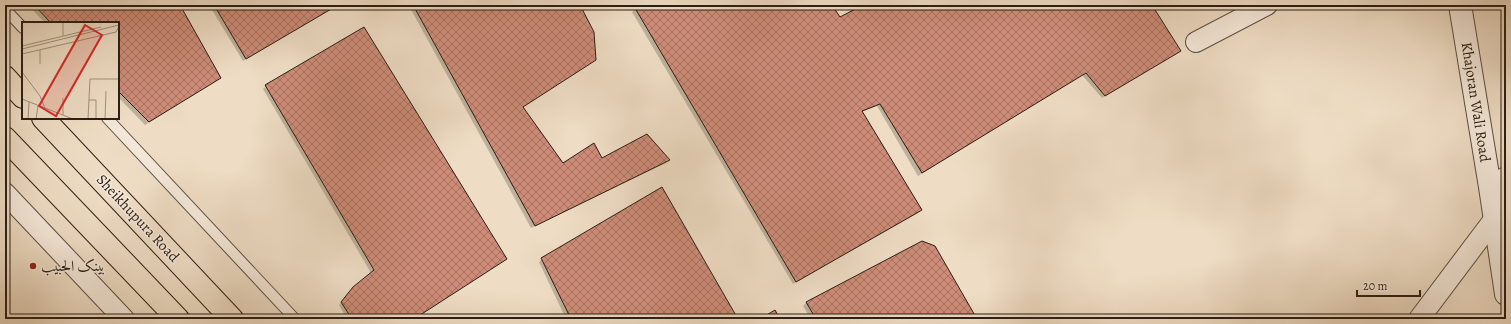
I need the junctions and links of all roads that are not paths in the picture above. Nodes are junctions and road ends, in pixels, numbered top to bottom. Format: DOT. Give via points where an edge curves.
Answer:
graph roads {
  1 [pos="1267,5"];
  2 [pos="1460,5"];
  3 [pos="5,9"];
  4 [pos="22,27"];
  5 [pos="1196,42"];
  6 [pos="5,78"];
  7 [pos="22,96"];
  8 [pos="44,119"];
  9 [pos="109,119"];
  10 [pos="5,138"];
  11 [pos="1498,182"];
  12 [pos="5,193"];
  13 [pos="1495,218"];
  14 [pos="1506,294"];
  15 [pos="124,319"];
  16 [pos="178,319"];
  17 [pos="232,319"];
  18 [pos="295,319"];
  19 [pos="1418,319"];
  1 -- 5 [label="street"];
  2 -- 11 [label="street, Khajoran Wali Road"];
  3 -- 4 [label="lane"];
  6 -- 7 [label="highway"];
  8 -- 17 [label="highway, Sheikhupura Road"];
  9 -- 18 [label="lane"];
  10 -- 16 [label="highway"];
  11 -- 13 [label="street, Khajoran Wali Road"];
  12 -- 15 [label="street"];
  13 -- 14 [label="street, Khajoran Wali Road"];
  13 -- 19 [label="street"];
}
